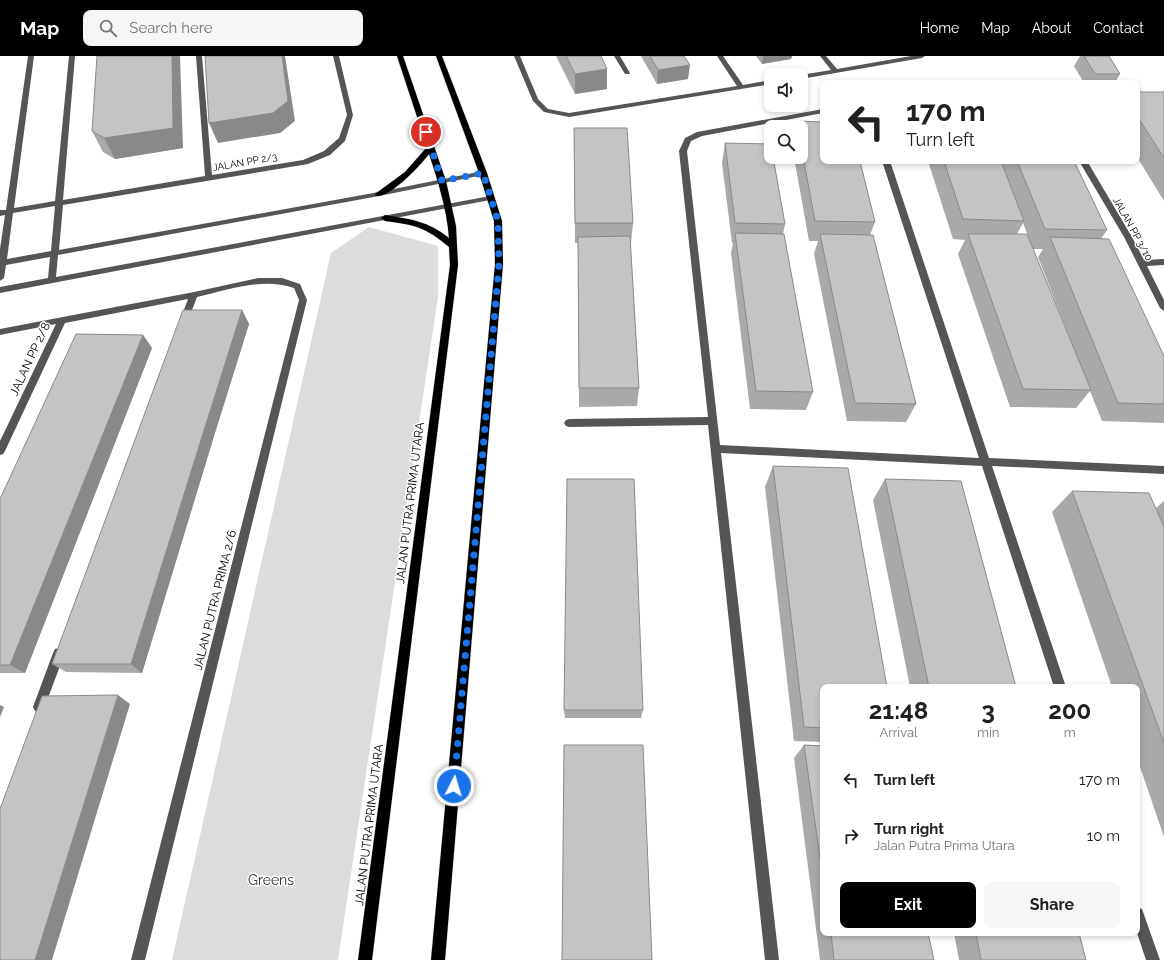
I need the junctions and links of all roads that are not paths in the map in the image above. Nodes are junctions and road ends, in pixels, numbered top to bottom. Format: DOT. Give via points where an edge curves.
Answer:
graph roads {
  1 [pos="31,56"];
  2 [pos="72,56"];
  3 [pos="199,56"];
  4 [pos="336,56"];
  5 [pos="400,56"];
  6 [pos="439,56"];
  7 [pos="517,56"];
  8 [pos="617,56"];
  9 [pos="720,56"];
  10 [pos="822,56"];
  11 [pos="918,56"];
  12 [pos="835,71"];
  13 [pos="627,73"];
  14 [pos="808,76"];
  15 [pos="764,83"];
  16 [pos="741,87"];
  17 [pos="820,112"];
  18 [pos="431,147"];
  19 [pos="887,164"];
  20 [pos="1084,164"];
  21 [pos="483,173"];
  22 [pos="209,178"];
  23 [pos="442,181"];
  24 [pos="379,194"];
  25 [pos="490,198"];
  26 [pos="60,203"];
  27 [pos="448,206"];
  28 [pos="9,212"];
  29 [pos="0,213"];
  30 [pos="384,218"];
  31 [pos="453,246"];
  32 [pos="54,253"];
  33 [pos="1164,262"];
  34 [pos="1,263"];
  35 [pos="1140,263"];
  36 [pos="0,278"];
  37 [pos="52,280"];
  38 [pos="0,290"];
  39 [pos="194,295"];
  40 [pos="1164,308"];
  41 [pos="62,320"];
  42 [pos="0,332"];
  43 [pos="180,332"];
  44 [pos="712,421"];
  45 [pos="569,423"];
  46 [pos="715,449"];
  47 [pos="0,451"];
  48 [pos="986,462"];
  49 [pos="1164,470"];
  50 [pos="63,640"];
  51 [pos="1059,684"];
  52 [pos="37,714"];
  53 [pos="1140,923"];
  54 [pos="138,960"];
  55 [pos="365,960"];
  56 [pos="438,960"];
  57 [pos="772,960"];
  58 [pos="1153,960"];
  1 -- 28 [label="street"];
  2 -- 26 [label="street"];
  3 -- 22 [label="street"];
  4 -- 22 [label="street, JALAN PP 2/3" via="350,115 342,139 327,153 305,162"];
  5 -- 18 [label="main road, JALAN PUTRA PRIMA UTARA"];
  6 -- 21 [label="main road"];
  7 -- 16 [label="street" via="535,100 546,111 568,115"];
  8 -- 13 [label="street"];
  9 -- 16 [label="street"];
  10 -- 12 [label="street"];
  11 -- 12 [label="street"];
  12 -- 14 [label="street"];
  15 -- 16 [label="street"];
  17 -- 44 [label="street" via="700,134 688,140 683,151"];
  18 -- 23 [label="main road, JALAN PUTRA PRIMA UTARA"];
  18 -- 24 [label="main road" via="418,165 401,181"];
  19 -- 48 [label="street"];
  20 -- 35 [label="street, JALAN PP 3/10" via="1128,237"];
  21 -- 23 [label="street"];
  21 -- 25 [label="main road"];
  22 -- 26 [label="street, JALAN PP 2/3"];
  23 -- 24 [label="street"];
  23 -- 27 [label="main road, JALAN PUTRA PRIMA UTARA"];
  24 -- 32 [label="street"];
  25 -- 27 [label="street"];
  25 -- 56 [label="main road" via="498,221 499,264"];
  26 -- 28 [label="street, JALAN PP 2/3"];
  26 -- 32 [label="street"];
  27 -- 30 [label="street"];
  27 -- 31 [label="main road, JALAN PUTRA PRIMA UTARA"];
  28 -- 29 [label="street, JALAN PP 2/3"];
  28 -- 34 [label="street"];
  30 -- 31 [label="main road" via="414,222 435,231"];
  30 -- 37 [label="street"];
  31 -- 55 [label="main road, JALAN PUTRA PRIMA UTARA" via="454,265"];
  32 -- 34 [label="street"];
  32 -- 37 [label="street"];
  33 -- 35 [label="street"];
  34 -- 36 [label="street"];
  35 -- 40 [label="street, JALAN PP 3/10"];
  37 -- 38 [label="street"];
  39 -- 41 [label="street, JALAN PUTRA PRIMA 2/6"];
  39 -- 43 [label="street"];
  39 -- 54 [label="street, JALAN PUTRA PRIMA 2/6" via="258,281 282,281 297,286 303,300"];
  41 -- 42 [label="street, JALAN PUTRA PRIMA 2/6"];
  41 -- 47 [label="street, JALAN PP 2/8"];
  44 -- 45 [label="street"];
  44 -- 46 [label="street"];
  46 -- 48 [label="street"];
  46 -- 57 [label="street"];
  48 -- 49 [label="street"];
  48 -- 51 [label="street"];
  50 -- 52 [label="street"];
  53 -- 58 [label="street"];
}
